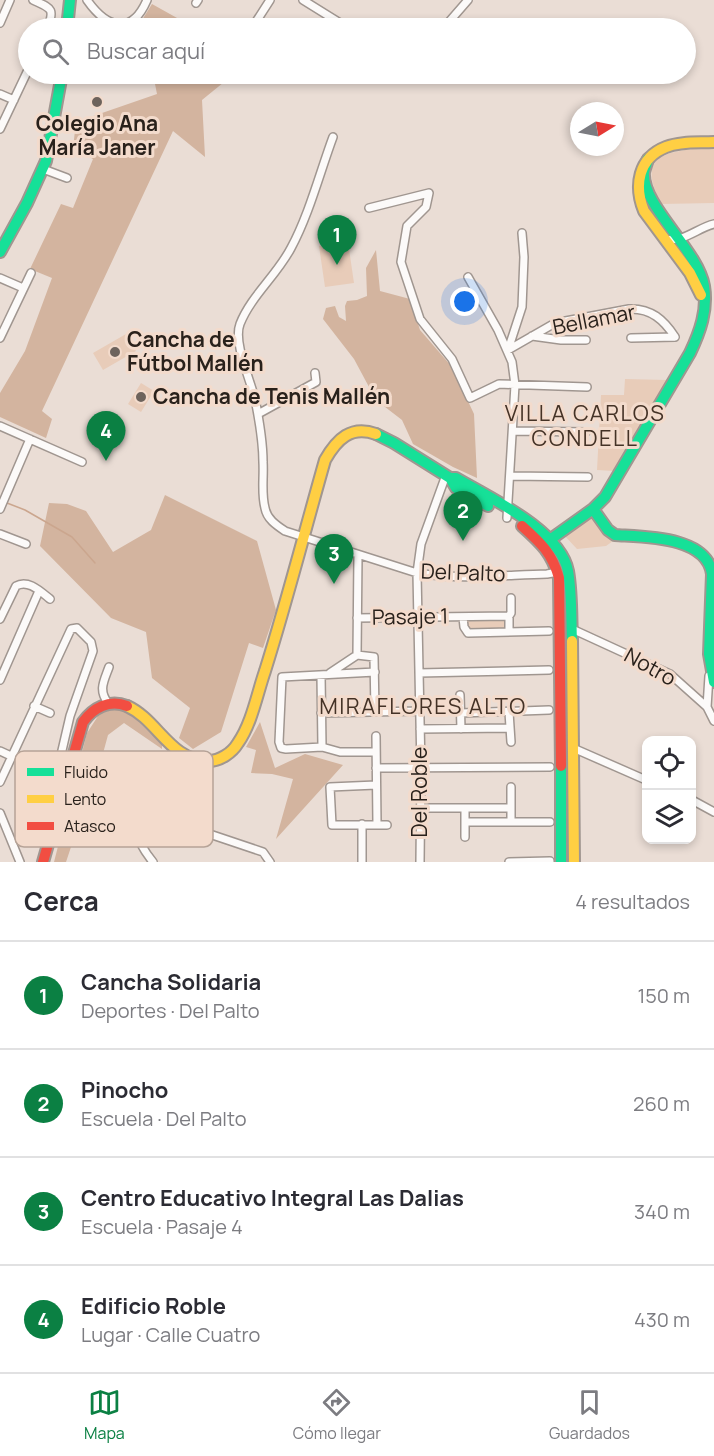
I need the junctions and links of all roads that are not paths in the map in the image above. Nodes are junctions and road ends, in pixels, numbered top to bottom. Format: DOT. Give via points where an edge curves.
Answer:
graph roads {
  1 [pos="10,0"];
  2 [pos="33,0"];
  3 [pos="70,0"];
  4 [pos="87,0"];
  5 [pos="147,0"];
  6 [pos="270,0"];
  7 [pos="303,0"];
  8 [pos="468,0"];
  9 [pos="52,18"];
  10 [pos="69,18"];
  11 [pos="103,18"];
  12 [pos="136,18"];
  13 [pos="258,18"];
  14 [pos="331,18"];
  15 [pos="454,18"];
  16 [pos="0,23"];
  17 [pos="21,84"];
  18 [pos="60,84"];
  19 [pos="0,93"];
  20 [pos="14,100"];
  21 [pos="0,129"];
  22 [pos="333,137"];
  23 [pos="714,141"];
  24 [pos="648,159"];
  25 [pos="44,169"];
  26 [pos="67,178"];
  27 [pos="369,208"];
  28 [pos="714,224"];
  29 [pos="522,233"];
  30 [pos="665,238"];
  31 [pos="679,240"];
  32 [pos="0,252"];
  33 [pos="677,256"];
  34 [pos="31,273"];
  35 [pos="468,277"];
  36 [pos="0,278"];
  37 [pos="23,288"];
  38 [pos="708,312"];
  39 [pos="532,336"];
  40 [pos="0,338"];
  41 [pos="631,338"];
  42 [pos="586,340"];
  43 [pos="508,350"];
  44 [pos="315,373"];
  45 [pos="515,385"];
  46 [pos="587,387"];
  47 [pos="258,414"];
  48 [pos="0,426"];
  49 [pos="513,431"];
  50 [pos="586,432"];
  51 [pos="30,439"];
  52 [pos="82,462"];
  53 [pos="511,476"];
  54 [pos="448,477"];
  55 [pos="588,477"];
  56 [pos="0,508"];
  57 [pos="593,509"];
  58 [pos="508,514"];
  59 [pos="528,530"];
  60 [pos="0,534"];
  61 [pos="304,537"];
  62 [pos="551,538"];
  63 [pos="26,544"];
  64 [pos="358,555"];
  65 [pos="551,557"];
  66 [pos="712,564"];
  67 [pos="558,572"];
  68 [pos="417,573"];
  69 [pos="39,591"];
  70 [pos="511,598"];
  71 [pos="50,599"];
  72 [pos="463,616"];
  73 [pos="509,616"];
  74 [pos="418,617"];
  75 [pos="357,618"];
  76 [pos="0,619"];
  77 [pos="572,629"];
  78 [pos="549,631"];
  79 [pos="509,632"];
  80 [pos="354,656"];
  81 [pos="342,664"];
  82 [pos="109,667"];
  83 [pos="710,667"];
  84 [pos="549,670"];
  85 [pos="344,672"];
  86 [pos="375,672"];
  87 [pos="330,673"];
  88 [pos="419,673"];
  89 [pos="321,675"];
  90 [pos="0,680"];
  91 [pos="714,682"];
  92 [pos="460,694"];
  93 [pos="108,703"];
  94 [pos="34,706"];
  95 [pos="708,707"];
  96 [pos="549,710"];
  97 [pos="420,711"];
  98 [pos="509,711"];
  99 [pos="375,712"];
  100 [pos="50,713"];
  101 [pos="321,713"];
  102 [pos="461,713"];
  103 [pos="714,721"];
  104 [pos="510,728"];
  105 [pos="420,729"];
  106 [pos="461,729"];
  107 [pos="376,736"];
  108 [pos="511,742"];
  109 [pos="322,747"];
  110 [pos="573,748"];
  111 [pos="0,751"];
  112 [pos="62,751"];
  113 [pos="75,751"];
  114 [pos="177,751"];
  115 [pos="376,752"];
  116 [pos="11,756"];
  117 [pos="213,760"];
  118 [pos="549,767"];
  119 [pos="376,768"];
  120 [pos="421,769"];
  121 [pos="642,778"];
  122 [pos="0,782"];
  123 [pos="376,785"];
  124 [pos="511,787"];
  125 [pos="696,802"];
  126 [pos="421,808"];
  127 [pos="465,808"];
  128 [pos="511,808"];
  129 [pos="714,812"];
  130 [pos="0,813"];
  131 [pos="465,822"];
  132 [pos="511,822"];
  133 [pos="550,822"];
  134 [pos="362,824"];
  135 [pos="377,824"];
  136 [pos="387,825"];
  137 [pos="213,835"];
  138 [pos="465,837"];
  139 [pos="48,847"];
  140 [pos="142,847"];
  141 [pos="47,850"];
  142 [pos="20,862"];
  143 [pos="44,862"];
  144 [pos="153,862"];
  145 [pos="270,862"];
  146 [pos="362,862"];
  147 [pos="420,862"];
  148 [pos="509,862"];
  149 [pos="556,862"];
  150 [pos="574,862"];
  1 -- 16 [label="street"];
  2 -- 9 [label="street" via="50,8"];
  3 -- 10 [label="street"];
  4 -- 11 [label="street"];
  5 -- 12 [label="street"];
  6 -- 13 [label="street"];
  7 -- 14 [label="street"];
  8 -- 15 [label="street"];
  17 -- 20 [label="street"];
  18 -- 25 [label="street"];
  19 -- 20 [label="street"];
  20 -- 21 [label="street"];
  22 -- 47 [label="street, Del Palto" via="292,247 240,324 239,346"];
  23 -- 24 [label="street" via="670,146"];
  24 -- 30 [label="street" via="638,179 639,200"];
  24 -- 31 [label="street" via="644,174 648,193"];
  25 -- 26 [label="street"];
  25 -- 32 [label="street"];
  27 -- 45 [label="street" via="429,193 426,207 407,226 401,262 420,320 452,359 470,398 499,384"];
  28 -- 31 [label="street"];
  29 -- 43 [label="street" via="522,307"];
  30 -- 31 [label="street"];
  30 -- 33 [label="street"];
  31 -- 33 [label="street"];
  31 -- 38 [label="street" via="703,279"];
  33 -- 38 [label="street" via="697,284"];
  34 -- 37 [label="street"];
  35 -- 43 [label="street"];
  36 -- 37 [label="street"];
  37 -- 40 [label="street"];
  38 -- 57 [label="street" via="681,370 605,497"];
  39 -- 41 [label="street, Bellamar" via="562,321 636,309 653,313 675,337"];
  39 -- 42 [label="street"];
  39 -- 43 [label="street, Bellamar"];
  43 -- 45 [label="street"];
  44 -- 47 [label="street" via="316,382"];
  45 -- 46 [label="street"];
  45 -- 49 [label="street"];
  47 -- 61 [label="street, Del Palto" via="265,511 276,525"];
  48 -- 51 [label="street"];
  49 -- 50 [label="street"];
  49 -- 53 [label="street"];
  51 -- 52 [label="street"];
  51 -- 56 [label="street"];
  53 -- 55 [label="street"];
  53 -- 58 [label="street"];
  54 -- 58 [label="street" via="456,478"];
  54 -- 61 [label="street" via="382,435 367,430 352,432 330,450"];
  54 -- 68 [label="street, Del Roble" via="420,544"];
  57 -- 62 [label="street"];
  57 -- 66 [label="street" via="611,533 674,540"];
  58 -- 59 [label="street"];
  58 -- 62 [label="street"];
  59 -- 62 [label="street"];
  59 -- 65 [label="street"];
  60 -- 63 [label="street"];
  61 -- 64 [label="street, Del Palto"];
  61 -- 117 [label="street" via="242,736 233,750"];
  62 -- 65 [label="street"];
  62 -- 77 [label="street" via="567,570"];
  64 -- 68 [label="street, Del Palto"];
  64 -- 75 [label="street"];
  65 -- 67 [label="street"];
  66 -- 83 [label="street"];
  67 -- 68 [label="street, Del Palto" via="473,576"];
  67 -- 149 [label="street" via="562,645"];
  68 -- 74 [label="street, Del Roble"];
  69 -- 71 [label="street"];
  69 -- 76 [label="street" via="22,583 16,586"];
  69 -- 90 [label="street"];
  70 -- 73 [label="street"];
  72 -- 73 [label="street, Pasaje 1"];
  72 -- 74 [label="street, Pasaje 1"];
  72 -- 79 [label="street, Pasaje 1" via="468,633"];
  73 -- 79 [label="street"];
  74 -- 75 [label="street, Pasaje 1"];
  74 -- 88 [label="street, Del Roble"];
  75 -- 80 [label="street"];
  77 -- 95 [label="street, Notro" via="664,670"];
  77 -- 110 [label="street"];
  78 -- 79 [label="street, Pasaje 1"];
  80 -- 81 [label="street"];
  80 -- 86 [label="street" via="375,657"];
  81 -- 85 [label="street"];
  81 -- 87 [label="street"];
  82 -- 93 [label="street" via="101,688"];
  83 -- 91 [label="street"];
  83 -- 95 [label="street"];
  84 -- 88 [label="street"];
  85 -- 86 [label="street"];
  85 -- 87 [label="street"];
  86 -- 99 [label="street"];
  87 -- 89 [label="street"];
  88 -- 97 [label="street, Del Roble"];
  89 -- 101 [label="street"];
  89 -- 109 [label="street" via="282,677 279,742 286,749"];
  92 -- 102 [label="street"];
  93 -- 113 [label="street" via="94,709 83,722"];
  93 -- 114 [label="street" via="122,703 143,716"];
  94 -- 100 [label="street"];
  94 -- 112 [label="street" via="71,629 77,628 91,642 93,655 70,716"];
  94 -- 116 [label="street"];
  95 -- 103 [label="street, Notro"];
  96 -- 98 [label="street"];
  97 -- 99 [label="street"];
  97 -- 105 [label="street, Del Roble"];
  98 -- 102 [label="street"];
  98 -- 104 [label="street"];
  99 -- 101 [label="street"];
  101 -- 109 [label="street"];
  102 -- 106 [label="street"];
  104 -- 106 [label="street"];
  104 -- 108 [label="street"];
  105 -- 106 [label="street"];
  105 -- 120 [label="street, Del Roble"];
  107 -- 115 [label="street"];
  109 -- 115 [label="street" via="340,752"];
  110 -- 121 [label="street"];
  110 -- 150 [label="street"];
  111 -- 116 [label="street"];
  115 -- 119 [label="street"];
  116 -- 122 [label="street"];
  118 -- 120 [label="street"];
  119 -- 120 [label="street"];
  119 -- 123 [label="street"];
  120 -- 126 [label="street, Del Roble"];
  123 -- 134 [label="street" via="330,787 332,825"];
  123 -- 135 [label="street"];
  124 -- 128 [label="street"];
  125 -- 129 [label="street"];
  126 -- 127 [label="street"];
  126 -- 147 [label="street, Del Roble"];
  127 -- 128 [label="street"];
  127 -- 131 [label="street"];
  128 -- 132 [label="street"];
  130 -- 142 [label="street"];
  131 -- 132 [label="street"];
  131 -- 138 [label="street"];
  132 -- 133 [label="street"];
  134 -- 135 [label="street"];
  134 -- 146 [label="street"];
  135 -- 136 [label="street"];
  137 -- 145 [label="street" via="263,852"];
  139 -- 141 [label="street"];
  140 -- 144 [label="street"];
  141 -- 143 [label="street"];
  148 -- 149 [label="street"];
}
